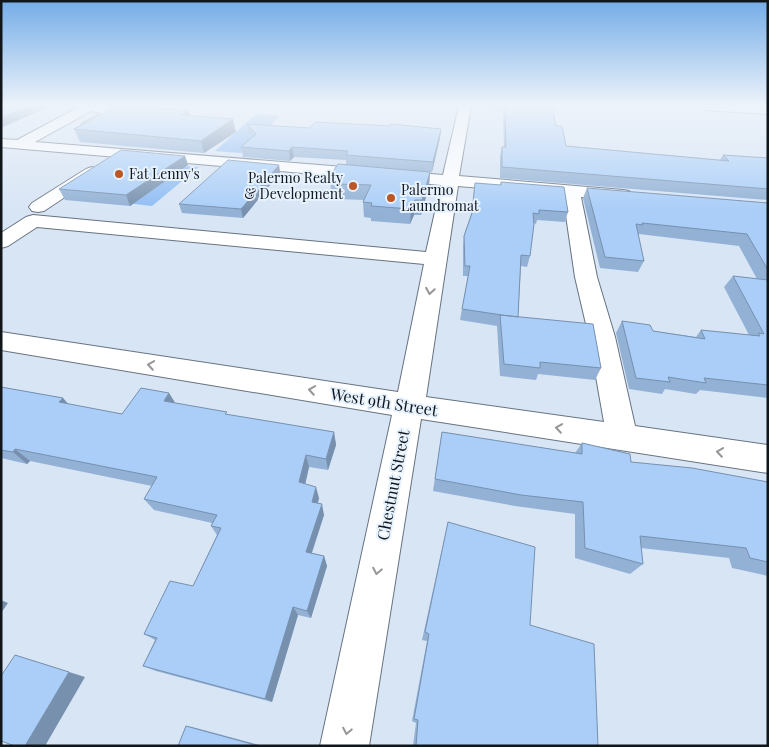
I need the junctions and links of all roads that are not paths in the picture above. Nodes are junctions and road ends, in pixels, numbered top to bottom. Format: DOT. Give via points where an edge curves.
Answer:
graph roads {
  1 [pos="19,141"];
  2 [pos="61,141"];
  3 [pos="458,141"];
  4 [pos="51,146"];
  5 [pos="122,152"];
  6 [pos="451,181"];
  7 [pos="571,191"];
  8 [pos="640,197"];
  9 [pos="38,207"];
  10 [pos="1,242"];
  11 [pos="435,259"];
  12 [pos="1,341"];
  13 [pos="410,406"];
  14 [pos="622,437"];
  15 [pos="768,459"];
  16 [pos="344,746"];
  1 -- 4 [label="street"];
  2 -- 4 [label="street"];
  3 -- 6 [label="street, Chestnut Street"];
  4 -- 5 [label="street"];
  5 -- 6 [label="street"];
  5 -- 9 [label="street"];
  6 -- 7 [label="street"];
  6 -- 11 [label="street, Chestnut Street"];
  7 -- 8 [label="street"];
  7 -- 14 [label="street" via="586,277"];
  10 -- 11 [label="street" via="33,221"];
  11 -- 13 [label="street, Chestnut Street, one-way"];
  13 -- 12 [label="street, West 9th Street, one-way"];
  14 -- 13 [label="street, West 9th Street, one-way"];
  13 -- 16 [label="street, Chestnut Street, one-way"];
  15 -- 14 [label="street, West 9th Street, one-way"];
}
